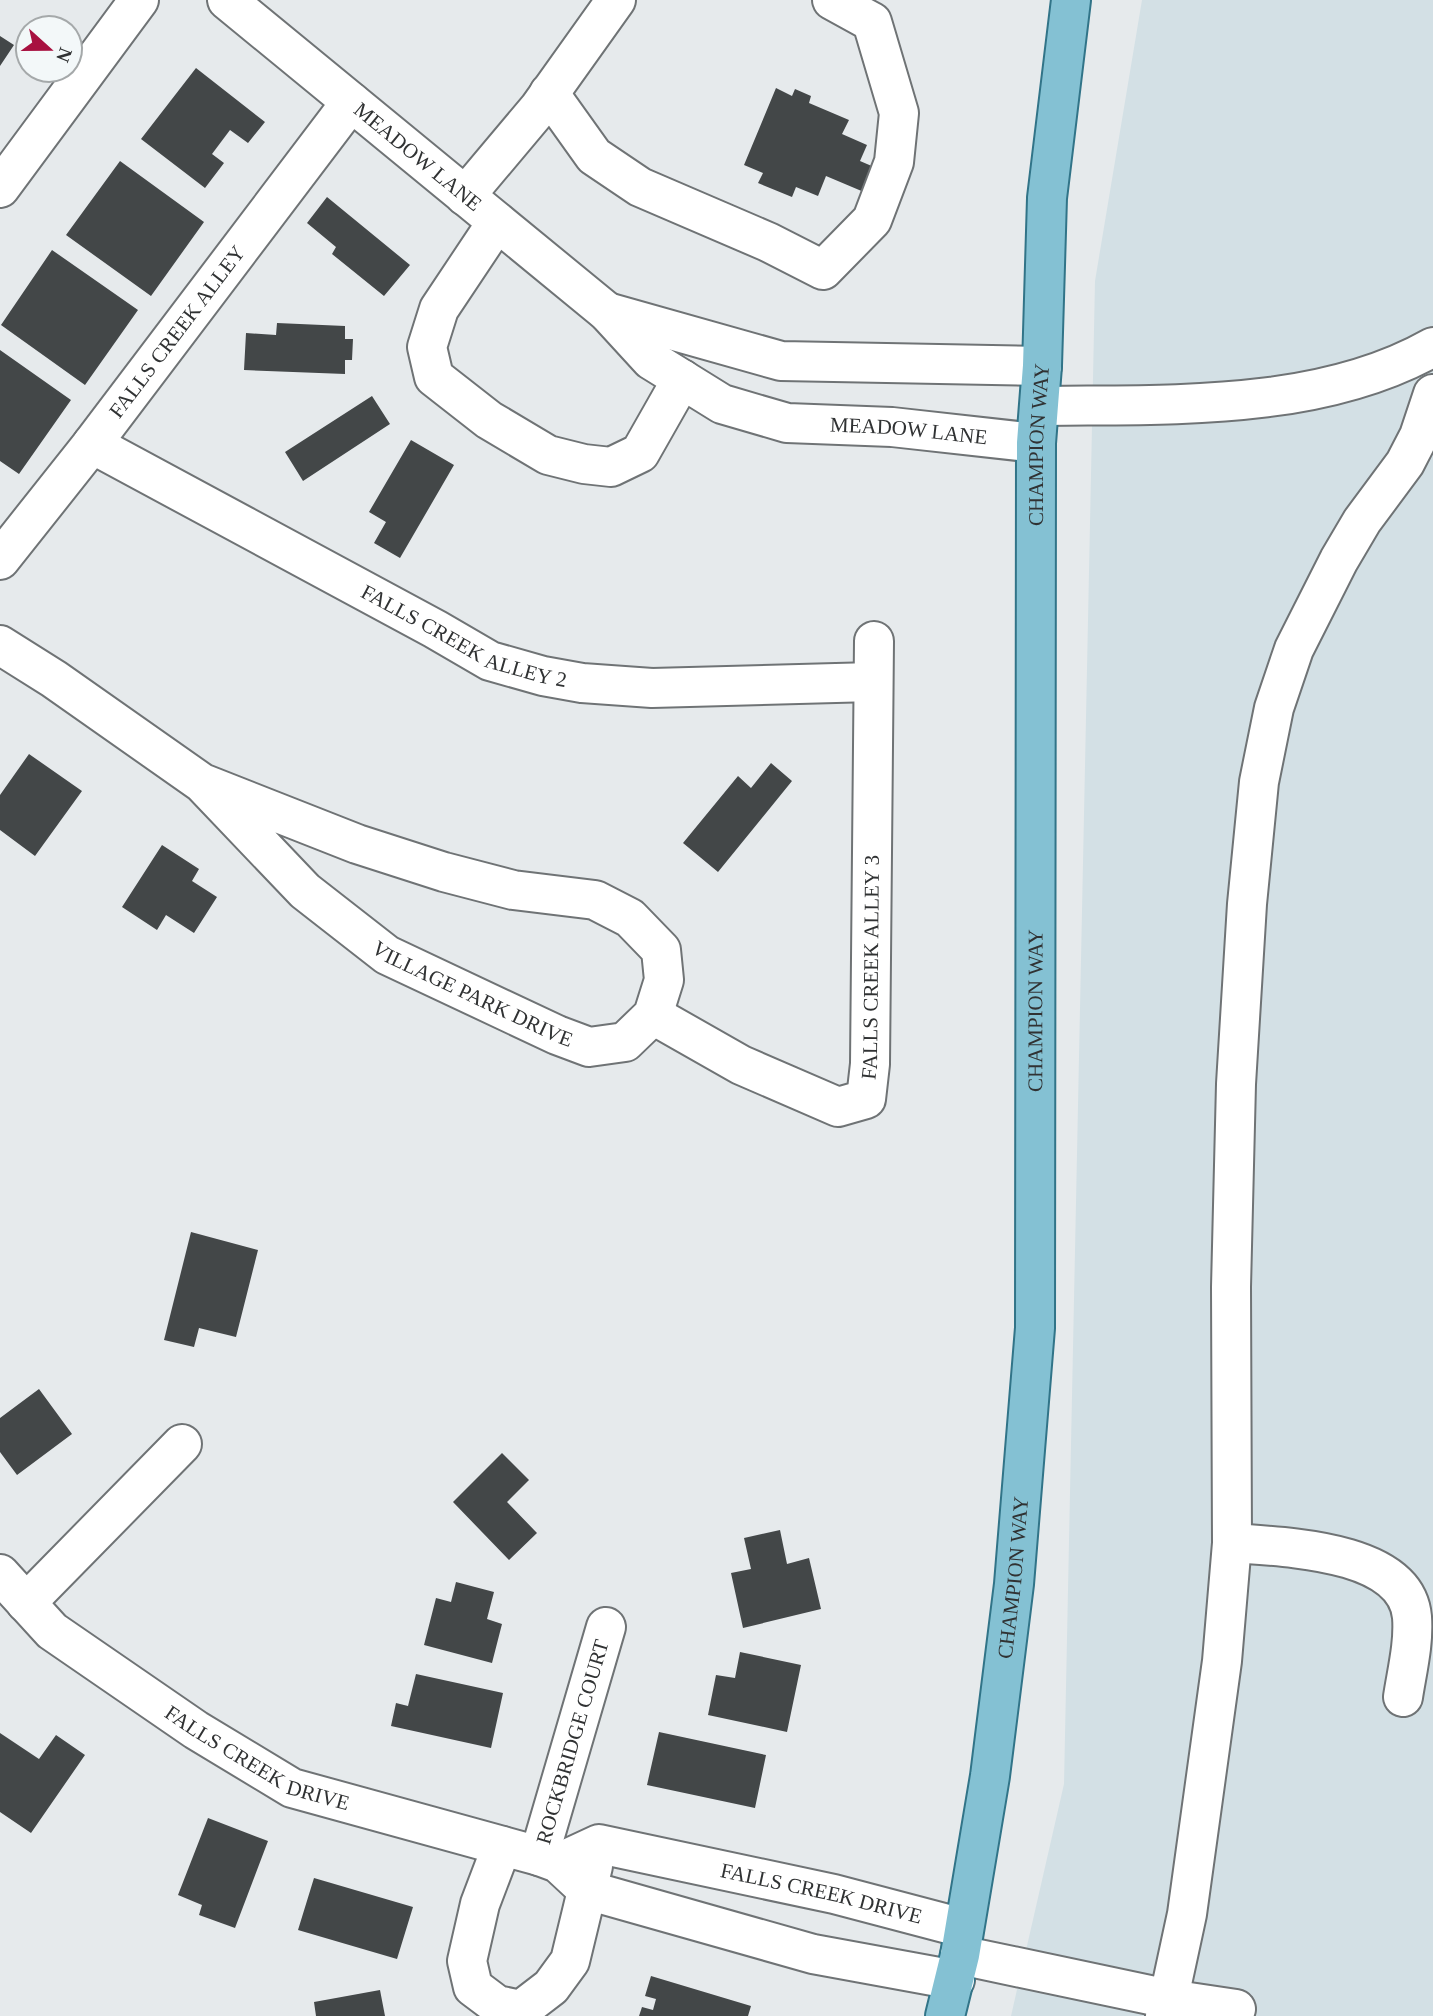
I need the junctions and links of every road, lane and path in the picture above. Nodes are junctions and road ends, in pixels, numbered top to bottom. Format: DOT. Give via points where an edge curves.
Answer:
graph roads {
  1 [pos="139,0"];
  2 [pos="227,0"];
  3 [pos="616,0"];
  4 [pos="832,0"];
  5 [pos="1071,0"];
  6 [pos="549,93"];
  7 [pos="351,102"];
  8 [pos="0,188"];
  9 [pos="465,196"];
  10 [pos="497,222"];
  11 [pos="607,312"];
  12 [pos="1433,347"];
  13 [pos="1042,366"];
  14 [pos="682,379"];
  15 [pos="1433,394"];
  16 [pos="1040,405"];
  17 [pos="1036,443"];
  18 [pos="92,444"];
  19 [pos="0,560"];
  20 [pos="874,641"];
  21 [pos="0,645"];
  22 [pos="873,682"];
  23 [pos="202,783"];
  24 [pos="653,1016"];
  25 [pos="182,1444"];
  26 [pos="1232,1543"];
  27 [pos="0,1574"];
  28 [pos="26,1602"];
  29 [pos="606,1627"];
  30 [pos="1403,1697"];
  31 [pos="599,1844"];
  32 [pos="502,1846"];
  33 [pos="549,1860"];
  34 [pos="587,1890"];
  35 [pos="956,1970"];
  36 [pos="1167,2007"];
  37 [pos="1236,2009"];
  1 -- 8 [label="street"];
  2 -- 7 [label="street, MEADOW LANE"];
  3 -- 6 [label="street"];
  4 -- 6 [label="street" via="872,22 899,113 894,162 872,220 823,270 640,187 594,156"];
  5 -- 13 [label="main road, CHAMPION WAY" via="1047,198"];
  6 -- 9 [label="street"];
  7 -- 9 [label="street, MEADOW LANE"];
  7 -- 18 [label="street, FALLS CREEK ALLEY"];
  9 -- 10 [label="street, MEADOW LANE"];
  10 -- 11 [label="street, MEADOW LANE"];
  10 -- 14 [label="street" via="439,309 427,347 434,377 489,420 548,455 611,467 640,453"];
  11 -- 13 [label="street, MEADOW LANE" via="781,361"];
  11 -- 14 [label="street, MEADOW LANE" via="652,360"];
  12 -- 16 [label="street" via="1377,373 1295,393 1169,404"];
  13 -- 16 [label="main road, CHAMPION WAY"];
  14 -- 17 [label="street, MEADOW LANE" via="722,404 787,423"];
  15 -- 26 [label="street" via="1405,463 1339,560 1294,649 1274,708 1259,782 1236,1084"];
  16 -- 17 [label="main road, CHAMPION WAY"];
  17 -- 35 [label="main road, CHAMPION WAY" via="1035,1328 1014,1584 990,1776"];
  18 -- 19 [label="street, FALLS CREEK ALLEY"];
  18 -- 22 [label="street, FALLS CREEK ALLEY 2" via="490,661 556,678 652,688"];
  20 -- 22 [label="street, FALLS CREEK ALLEY 3"];
  21 -- 23 [label="street, VILLAGE PARK DRIVE"];
  22 -- 24 [label="street, FALLS CREEK ALLEY 3" via="866,1099 838,1107 741,1065"];
  23 -- 24 [label="street, VILLAGE PARK DRIVE" via="305,891 387,955 589,1047 625,1042"];
  23 -- 24 [label="street, VILLAGE PARK DRIVE" via="357,844 444,872 513,890 595,900 630,918 661,950 664,980"];
  25 -- 28 [label="street"];
  26 -- 30 [label="street" via="1338,1555 1391,1580 1403,1593 1412,1615"];
  26 -- 36 [label="street" via="1222,1661 1187,1914"];
  27 -- 28 [label="street, FALLS CREEK DRIVE"];
  28 -- 32 [label="street, FALLS CREEK DRIVE" via="52,1632 196,1730 292,1788"];
  29 -- 33 [label="street, ROCKBRIDGE COURT"];
  31 -- 33 [label="street"];
  31 -- 34 [label="street"];
  31 -- 35 [label="street, FALLS CREEK DRIVE" via="834,1894"];
  32 -- 33 [label="street, FALLS CREEK DRIVE"];
  32 -- 34 [label="street" via="480,1904 467,1961 473,1987 497,2005 521,2010 551,1987 570,1961"];
  33 -- 34 [label="street, FALLS CREEK DRIVE"];
  34 -- 35 [label="street, FALLS CREEK DRIVE" via="813,1954"];
  35 -- 36 [label="street"];
  36 -- 37 [label="street"];
}
